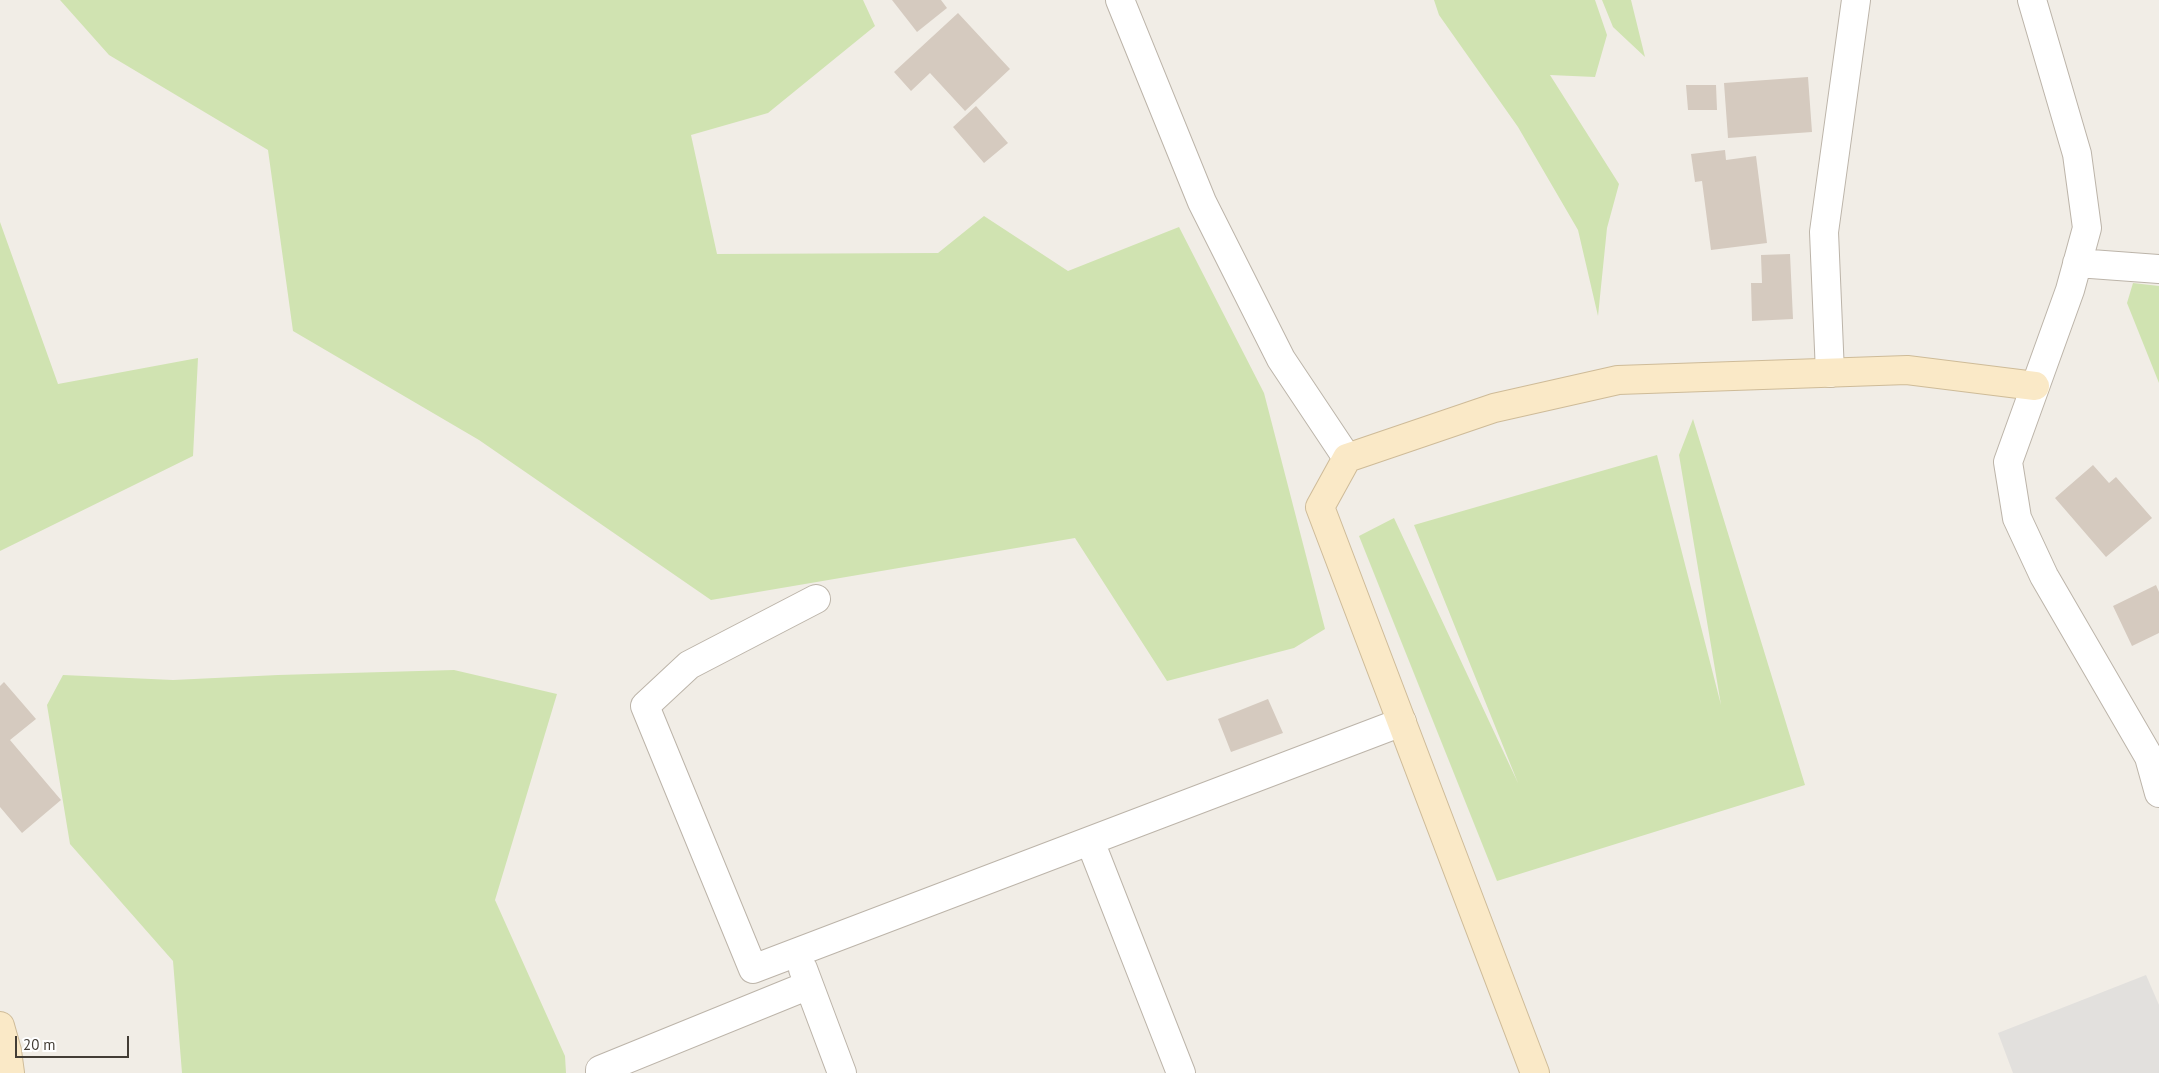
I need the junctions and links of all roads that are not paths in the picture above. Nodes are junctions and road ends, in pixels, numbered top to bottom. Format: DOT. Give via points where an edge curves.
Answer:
graph roads {
  1 [pos="1120,0"];
  2 [pos="1856,0"];
  3 [pos="2032,0"];
  4 [pos="2077,263"];
  5 [pos="2159,270"];
  6 [pos="1830,373"];
  7 [pos="2035,386"];
  8 [pos="1347,458"];
  9 [pos="816,599"];
  10 [pos="1402,722"];
  11 [pos="2159,793"];
  12 [pos="1090,841"];
  13 [pos="797,953"];
  14 [pos="809,985"];
  15 [pos="0,1026"];
  16 [pos="10,1073"];
  17 [pos="600,1073"];
  18 [pos="842,1073"];
  19 [pos="1181,1073"];
  20 [pos="1535,1073"];
  1 -- 8 [label="street" via="1202,202 1282,359"];
  2 -- 6 [label="street" via="1824,232"];
  3 -- 4 [label="street" via="2077,154 2087,228"];
  4 -- 5 [label="street"];
  4 -- 7 [label="street"];
  6 -- 7 [label="street" via="1907,370"];
  6 -- 8 [label="street" via="1618,380 1494,408"];
  7 -- 11 [label="street" via="2008,462 2017,518 2044,576 2149,757"];
  8 -- 10 [label="street" via="1320,507"];
  9 -- 13 [label="street" via="689,665 645,706 753,969"];
  10 -- 12 [label="street"];
  10 -- 20 [label="street"];
  12 -- 13 [label="street"];
  12 -- 19 [label="street"];
  13 -- 14 [label="street"];
  14 -- 17 [label="street" via="600,1070"];
  14 -- 18 [label="street"];
  15 -- 16 [label="street"];
}
